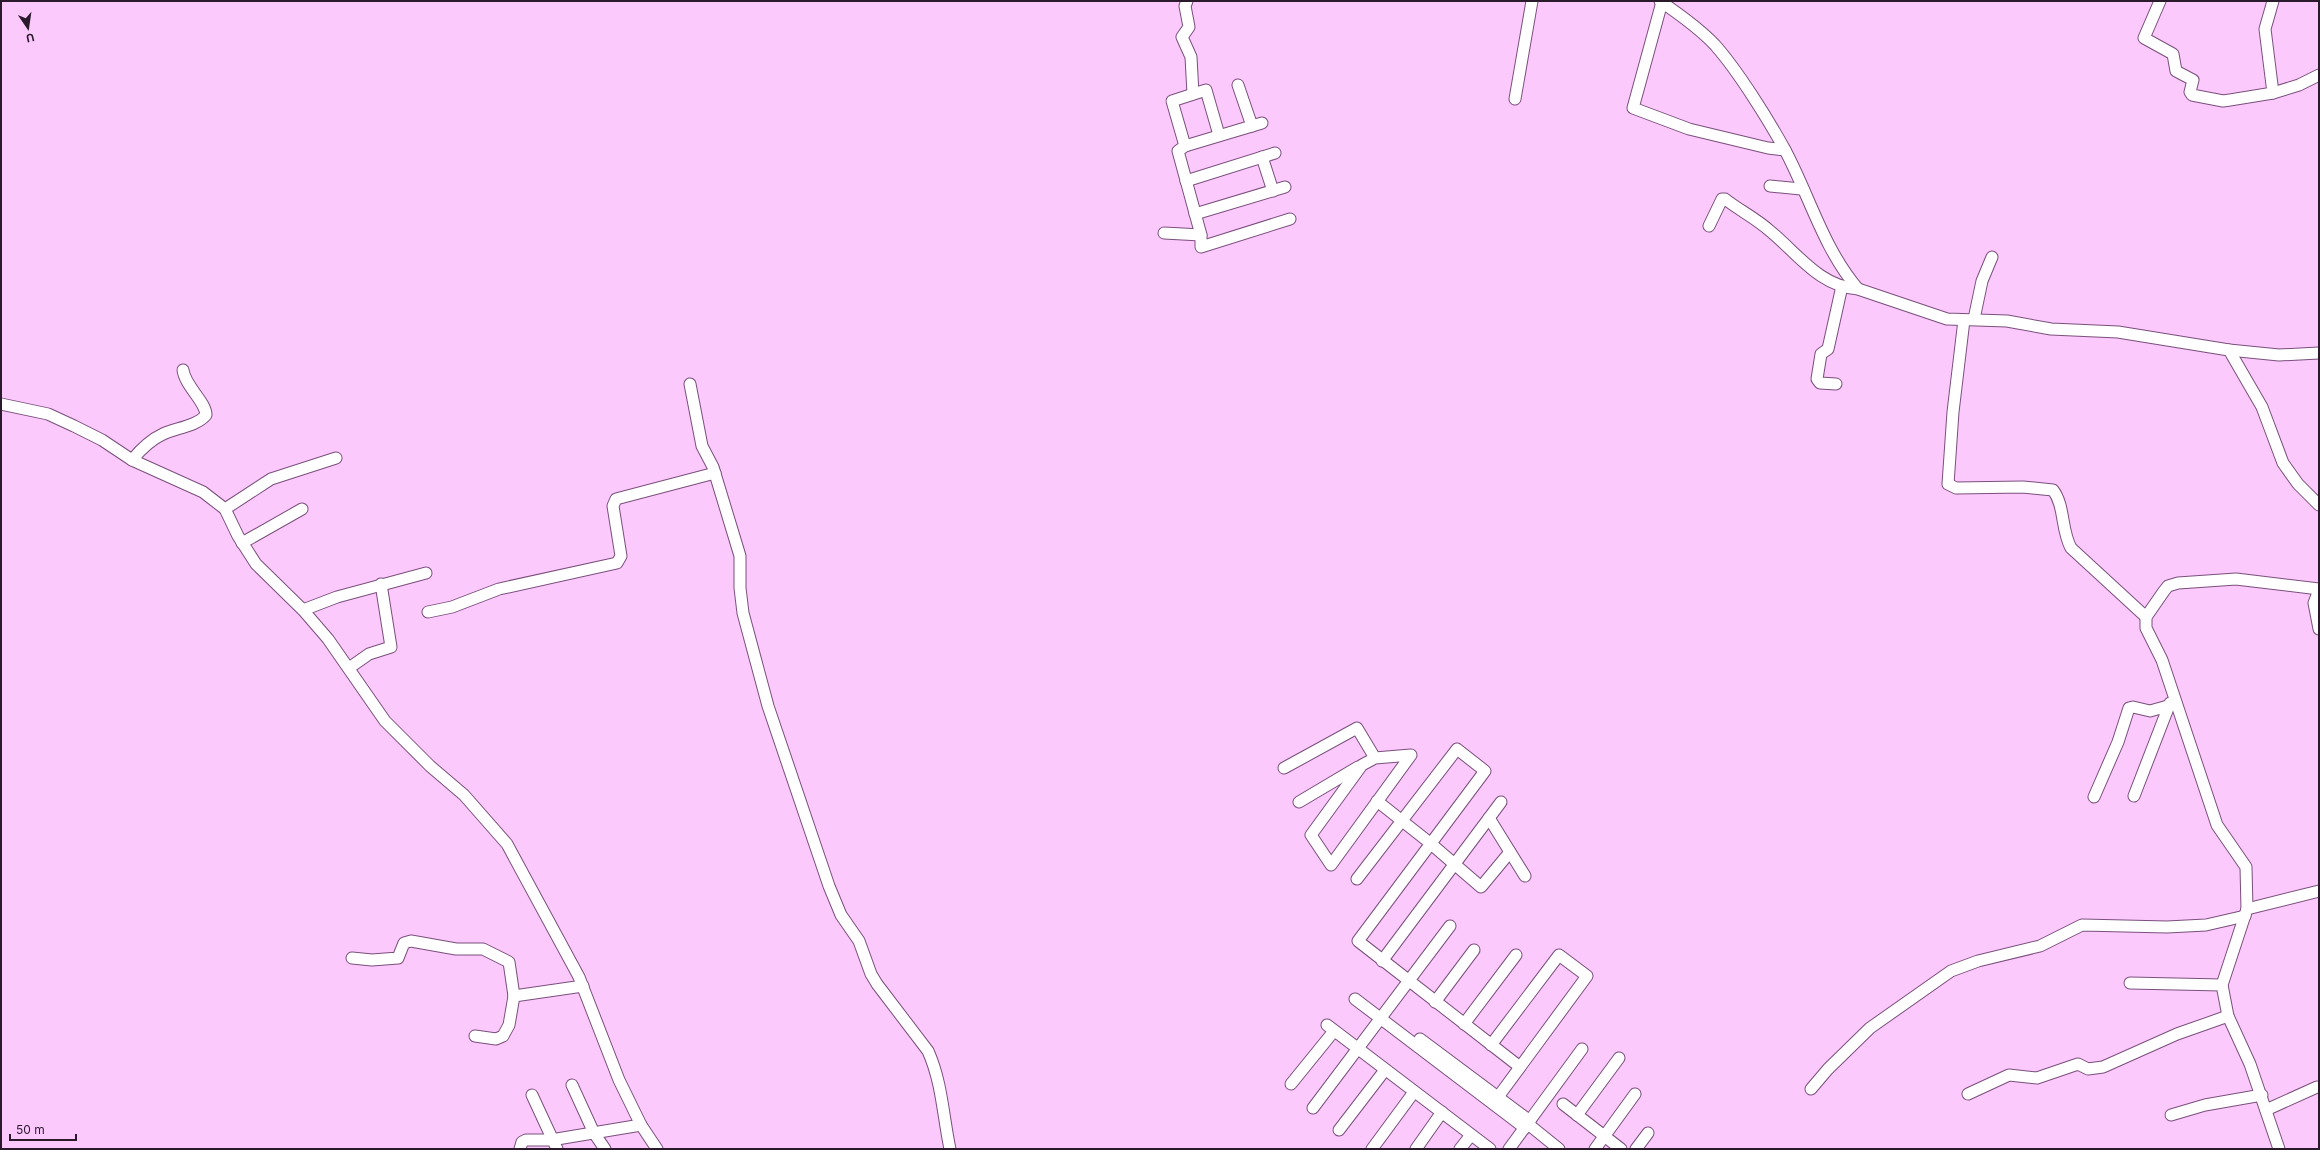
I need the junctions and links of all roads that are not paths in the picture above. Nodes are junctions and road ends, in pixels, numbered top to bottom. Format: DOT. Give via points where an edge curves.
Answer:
graph roads {
  1 [pos="1187,1"];
  2 [pos="1532,1"];
  3 [pos="2160,1"];
  4 [pos="2273,1"];
  5 [pos="1661,2"];
  6 [pos="2319,75"];
  7 [pos="1238,85"];
  8 [pos="2273,93"];
  9 [pos="1193,94"];
  10 [pos="1515,99"];
  11 [pos="1219,136"];
  12 [pos="1185,146"];
  13 [pos="1785,150"];
  14 [pos="1275,154"];
  15 [pos="1262,158"];
  16 [pos="1186,181"];
  17 [pos="1770,186"];
  18 [pos="1285,187"];
  19 [pos="1801,189"];
  20 [pos="1273,191"];
  21 [pos="1195,214"];
  22 [pos="1290,219"];
  23 [pos="1709,226"];
  24 [pos="1164,233"];
  25 [pos="1201,235"];
  26 [pos="1992,257"];
  27 [pos="1842,286"];
  28 [pos="1858,289"];
  29 [pos="1969,320"];
  30 [pos="2229,350"];
  31 [pos="2319,353"];
  32 [pos="183,370"];
  33 [pos="690,384"];
  34 [pos="1836,384"];
  35 [pos="1,404"];
  36 [pos="336,458"];
  37 [pos="132,460"];
  38 [pos="715,473"];
  39 [pos="2319,505"];
  40 [pos="225,509"];
  41 [pos="302,509"];
  42 [pos="242,543"];
  43 [pos="426,573"];
  44 [pos="381,584"];
  45 [pos="2319,590"];
  46 [pos="303,610"];
  47 [pos="428,612"];
  48 [pos="2146,617"];
  49 [pos="2319,629"];
  50 [pos="350,668"];
  51 [pos="2171,702"];
  52 [pos="1375,758"];
  53 [pos="1362,765"];
  54 [pos="1284,768"];
  55 [pos="2134,796"];
  56 [pos="2094,797"];
  57 [pos="1377,801"];
  58 [pos="1299,802"];
  59 [pos="1501,802"];
  60 [pos="1489,818"];
  61 [pos="1402,821"];
  62 [pos="1430,843"];
  63 [pos="1510,852"];
  64 [pos="1454,864"];
  65 [pos="1525,876"];
  66 [pos="1357,879"];
  67 [pos="2319,891"];
  68 [pos="2246,913"];
  69 [pos="1450,926"];
  70 [pos="1474,950"];
  71 [pos="1516,955"];
  72 [pos="352,958"];
  73 [pos="1382,961"];
  74 [pos="1409,982"];
  75 [pos="2130,983"];
  76 [pos="2222,985"];
  77 [pos="584,986"];
  78 [pos="514,996"];
  79 [pos="1355,999"];
  80 [pos="1435,1002"];
  81 [pos="1384,1016"];
  82 [pos="2228,1016"];
  83 [pos="1464,1024"];
  84 [pos="475,1036"];
  85 [pos="1491,1045"];
  86 [pos="1582,1049"];
  87 [pos="1358,1050"];
  88 [pos="1619,1058"];
  89 [pos="1520,1067"];
  90 [pos="1385,1070"];
  91 [pos="1291,1084"];
  92 [pos="572,1085"];
  93 [pos="2317,1087"];
  94 [pos="1811,1089"];
  95 [pos="1414,1092"];
  96 [pos="1635,1094"];
  97 [pos="1968,1094"];
  98 [pos="532,1095"];
  99 [pos="2262,1095"];
  100 [pos="1498,1097"];
  101 [pos="1563,1104"];
  102 [pos="1313,1108"];
  103 [pos="2266,1110"];
  104 [pos="1442,1112"];
  105 [pos="1577,1115"];
  106 [pos="2171,1115"];
  107 [pos="1527,1124"];
  108 [pos="641,1125"];
  109 [pos="1339,1130"];
  110 [pos="594,1133"];
  111 [pos="1648,1133"];
  112 [pos="1471,1134"];
  113 [pos="1605,1136"];
  114 [pos="554,1145"];
  115 [pos="520,1149"];
  116 [pos="605,1149"];
  117 [pos="657,1149"];
  118 [pos="950,1149"];
  119 [pos="1372,1149"];
  120 [pos="1416,1149"];
  121 [pos="1460,1149"];
  122 [pos="1490,1149"];
  123 [pos="1509,1149"];
  124 [pos="1559,1149"];
  125 [pos="1595,1149"];
  126 [pos="1621,1149"];
  127 [pos="1636,1149"];
  128 [pos="2279,1149"];
  1 -- 9 [label="street" via="1185,6 1189,27 1182,37 1191,57"];
  2 -- 10 [label="street"];
  3 -- 8 [label="street" via="2144,38 2173,54 2176,71 2193,80 2191,94 2222,101"];
  4 -- 8 [label="street" via="2265,29"];
  5 -- 13 [label="street" via="1715,45 1762,111"];
  5 -- 13 [label="street" via="1633,108 1689,128"];
  6 -- 8 [label="street" via="2299,85"];
  7 -- 11 [label="street" via="1257,124"];
  9 -- 11 [label="street" via="1206,90"];
  9 -- 12 [label="street" via="1172,101"];
  11 -- 12 [label="street"];
  12 -- 16 [label="street" via="1178,151"];
  13 -- 19 [label="street"];
  14 -- 15 [label="street"];
  15 -- 16 [label="street"];
  15 -- 20 [label="street"];
  16 -- 21 [label="street"];
  17 -- 19 [label="street"];
  18 -- 20 [label="street"];
  19 -- 28 [label="street" via="1821,232 1845,273"];
  20 -- 21 [label="street"];
  21 -- 25 [label="street"];
  22 -- 25 [label="street" via="1201,247"];
  23 -- 27 [label="street" via="1722,199 1725,199 1769,230 1812,270"];
  24 -- 25 [label="street"];
  26 -- 29 [label="street"];
  27 -- 28 [label="street"];
  27 -- 34 [label="street" via="1828,349 1820,355 1817,379 1820,383"];
  28 -- 29 [label="street" via="1947,319"];
  29 -- 30 [label="street" via="2007,321 2058,329 2118,332"];
  29 -- 48 [label="street" via="1953,412 1948,484 1956,488 2023,487 2053,490 2058,498 2064,534 2071,548"];
  30 -- 31 [label="street" via="2280,355"];
  30 -- 39 [label="street" via="2262,407 2283,463 2298,484"];
  32 -- 37 [label="street" via="187,383 205,409 206,415 148,442"];
  33 -- 38 [label="street" via="702,446"];
  35 -- 37 [label="street" via="48,414 102,440"];
  36 -- 40 [label="street" via="271,479"];
  37 -- 40 [label="street" via="203,492"];
  38 -- 47 [label="street" via="616,499 613,506 621,556 617,563 499,589 452,607"];
  38 -- 118 [label="street" via="740,558 743,613 768,706 829,886 841,915 858,941 871,974 928,1052 941,1090"];
  40 -- 42 [label="street"];
  41 -- 42 [label="street"];
  42 -- 46 [label="street" via="256,564"];
  43 -- 44 [label="street"];
  44 -- 46 [label="street"];
  44 -- 50 [label="street" via="391,647 369,654"];
  45 -- 48 [label="street" via="2236,579 2178,583 2168,586"];
  45 -- 49 [label="street" via="2314,603"];
  46 -- 50 [label="street"];
  48 -- 51 [label="street" via="2146,628 2162,660"];
  50 -- 77 [label="street" via="385,721 430,766 464,795 507,844"];
  51 -- 55 [label="street"];
  51 -- 56 [label="street" via="2150,711 2129,708 2118,742"];
  51 -- 68 [label="street" via="2218,824 2246,867"];
  52 -- 53 [label="street"];
  52 -- 54 [label="street" via="1357,728"];
  52 -- 57 [label="street" via="1411,755"];
  53 -- 57 [label="street" via="1311,835 1331,865"];
  53 -- 58 [label="street"];
  57 -- 61 [label="street"];
  59 -- 60 [label="street"];
  60 -- 63 [label="street"];
  60 -- 64 [label="street"];
  61 -- 62 [label="street"];
  61 -- 62 [label="street" via="1457,749 1485,771"];
  61 -- 66 [label="street"];
  62 -- 64 [label="street"];
  62 -- 73 [label="street" via="1358,941"];
  63 -- 64 [label="street" via="1481,887"];
  63 -- 65 [label="street"];
  64 -- 73 [label="street"];
  67 -- 68 [label="street"];
  68 -- 76 [label="street"];
  68 -- 94 [label="street" via="2206,925 2082,925 2040,946 1978,961 1951,971 1870,1028"];
  69 -- 74 [label="street"];
  70 -- 80 [label="street"];
  71 -- 83 [label="street"];
  72 -- 78 [label="street" via="398,958 404,944 411,941 456,950 483,949 509,962"];
  73 -- 74 [label="street"];
  74 -- 80 [label="street"];
  74 -- 81 [label="street"];
  75 -- 76 [label="street"];
  76 -- 82 [label="street"];
  77 -- 78 [label="street"];
  77 -- 108 [label="street" via="619,1080"];
  78 -- 84 [label="street" via="509,1025 503,1036 496,1039"];
  79 -- 81 [label="street"];
  80 -- 83 [label="street"];
  81 -- 87 [label="street"];
  81 -- 100 [label="street"];
  81 -- 107 [label="street"];
  82 -- 97 [label="street" via="2177,1034 2103,1068 2088,1069 2076,1065 2037,1078 2009,1075"];
  82 -- 99 [label="street"];
  83 -- 85 [label="street"];
  85 -- 89 [label="street"];
  85 -- 89 [label="street" via="1560,955 1587,976"];
  86 -- 107 [label="street"];
  87 -- 90 [label="street"];
  87 -- 91 [label="street" via="1331,1028"];
  87 -- 102 [label="street"];
  88 -- 105 [label="street"];
  89 -- 100 [label="street"];
  90 -- 95 [label="street"];
  90 -- 109 [label="street"];
  92 -- 110 [label="street"];
  93 -- 103 [label="street"];
  95 -- 104 [label="street"];
  95 -- 119 [label="street"];
  96 -- 113 [label="street"];
  98 -- 114 [label="street"];
  99 -- 103 [label="street"];
  99 -- 106 [label="street" via="2205,1105"];
  100 -- 107 [label="street"];
  101 -- 105 [label="street"];
  103 -- 128 [label="street"];
  104 -- 112 [label="street"];
  104 -- 120 [label="street"];
  105 -- 113 [label="street"];
  107 -- 123 [label="street"];
  107 -- 124 [label="street"];
  108 -- 110 [label="street"];
  108 -- 117 [label="street"];
  110 -- 114 [label="street"];
  110 -- 116 [label="street"];
  111 -- 127 [label="street"];
  112 -- 121 [label="street"];
  112 -- 122 [label="street"];
  113 -- 125 [label="street"];
  113 -- 126 [label="street"];
  114 -- 115 [label="street" via="526,1140 522,1142"];
}
